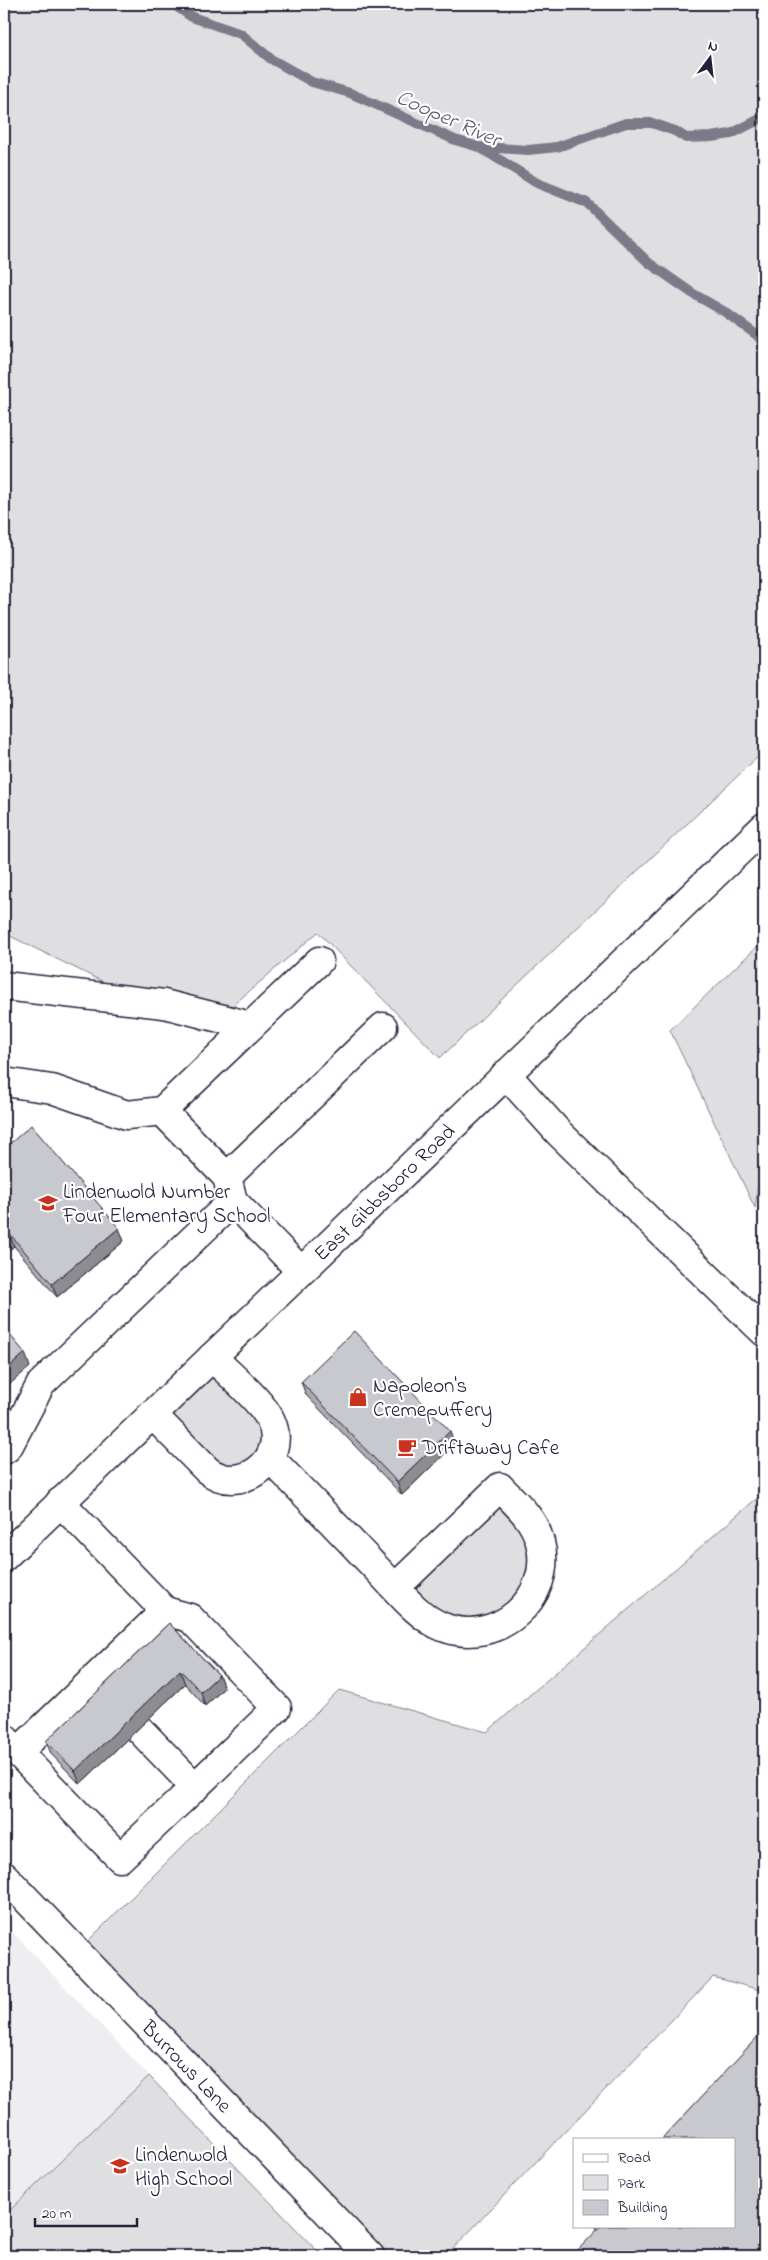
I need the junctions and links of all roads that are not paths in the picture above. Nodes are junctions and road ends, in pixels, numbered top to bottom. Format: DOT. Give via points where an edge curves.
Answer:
graph roads {
  1 [pos="764,827"];
  2 [pos="319,961"];
  3 [pos="4,986"];
  4 [pos="251,1026"];
  5 [pos="383,1028"];
  6 [pos="506,1074"];
  7 [pos="4,1082"];
  8 [pos="162,1111"];
  9 [pos="230,1189"];
  10 [pos="301,1271"];
  11 [pos="764,1332"];
  12 [pos="212,1356"];
  13 [pos="152,1414"];
  14 [pos="4,1450"];
  15 [pos="270,1458"];
  16 [pos="60,1502"];
  17 [pos="4,1557"];
  18 [pos="396,1588"];
  19 [pos="165,1611"];
  20 [pos="138,1728"];
  21 [pos="11,1745"];
  22 [pos="196,1787"];
  23 [pos="4,1876"];
  24 [pos="370,2256"];
  1 -- 6 [label="main road, East Gibbsboro Road"];
  2 -- 4 [label="main road"];
  3 -- 4 [label="main road" via="164,1004"];
  4 -- 8 [label="main road"];
  5 -- 9 [label="main road"];
  6 -- 10 [label="main road, East Gibbsboro Road"];
  6 -- 11 [label="main road" via="559,1133"];
  7 -- 8 [label="main road" via="52,1089 127,1115"];
  8 -- 9 [label="main road"];
  9 -- 10 [label="main road"];
  9 -- 14 [label="main road" via="41,1384"];
  10 -- 12 [label="main road, East Gibbsboro Road"];
  12 -- 13 [label="main road, East Gibbsboro Road"];
  12 -- 15 [label="main road" via="271,1420 275,1436"];
  13 -- 15 [label="main road" via="207,1470 222,1478 239,1479 251,1475"];
  13 -- 16 [label="main road, East Gibbsboro Road"];
  15 -- 18 [label="main road"];
  16 -- 17 [label="main road, East Gibbsboro Road"];
  16 -- 19 [label="main road"];
  18 -- 18 [label="main road" via="423,1616 442,1627 472,1632 501,1625 525,1606 537,1587 542,1557 535,1528 527,1515 500,1488"];
  19 -- 21 [label="main road" via="101,1689"];
  19 -- 22 [label="main road" via="190,1618 277,1708"];
  20 -- 22 [label="main road"];
  21 -- 22 [label="main road" via="120,1858"];
  23 -- 24 [label="main road, Burrows Lane"];
}
